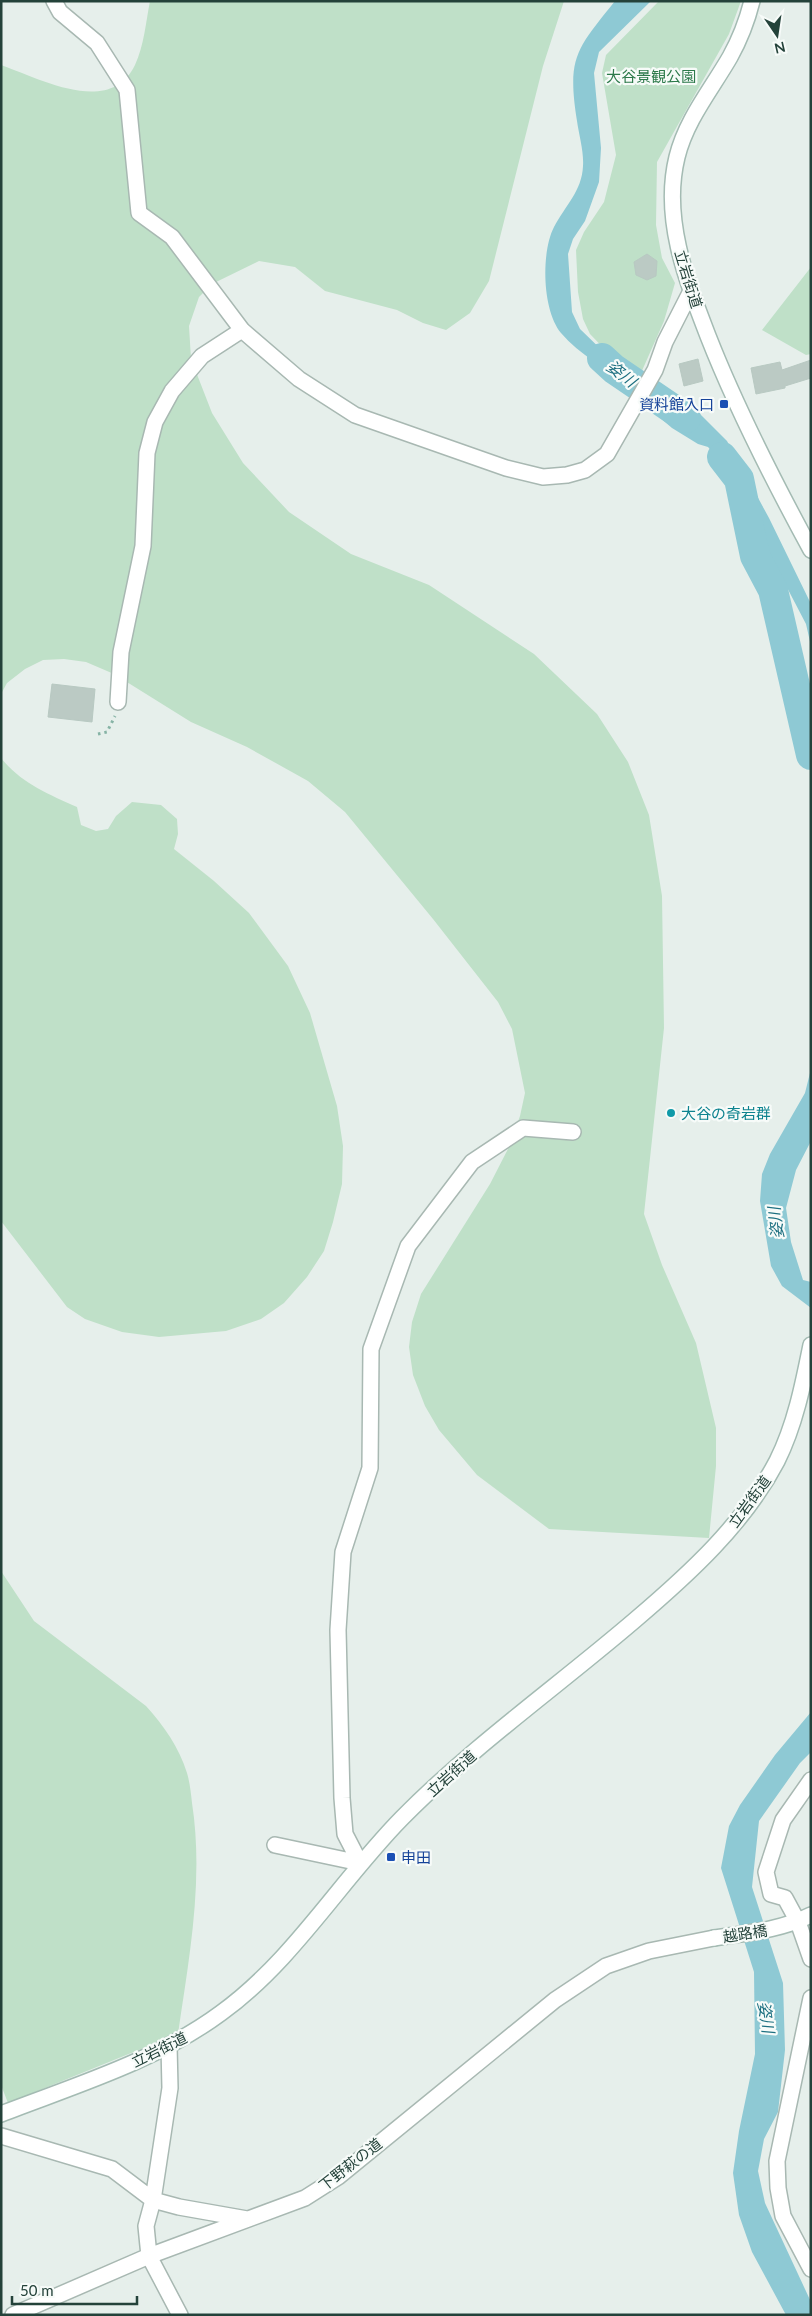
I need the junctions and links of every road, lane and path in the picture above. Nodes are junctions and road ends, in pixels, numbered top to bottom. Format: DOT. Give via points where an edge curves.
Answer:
graph roads {
  1 [pos="54,1"];
  2 [pos="752,1"];
  3 [pos="691,291"];
  4 [pos="242,330"];
  5 [pos="811,550"];
  6 [pos="118,702"];
  7 [pos="98,734"];
  8 [pos="573,1132"];
  9 [pos="811,1345"];
  10 [pos="811,1780"];
  11 [pos="274,1845"];
  12 [pos="360,1863"];
  13 [pos="804,1918"];
  14 [pos="714,1938"];
  15 [pos="811,1959"];
  16 [pos="811,1998"];
  17 [pos="169,2046"];
  18 [pos="1,2114"];
  19 [pos="1,2136"];
  20 [pos="153,2200"];
  21 [pos="247,2219"];
  22 [pos="149,2256"];
  23 [pos="811,2269"];
  24 [pos="13,2315"];
  25 [pos="180,2315"];
  1 -- 4 [label="street" via="60,12 97,43 127,90 139,213 172,237"];
  2 -- 3 [label="street, 立岩街道" via="744,29 693,118 677,156 672,193 674,226"];
  3 -- 4 [label="street" via="665,342 655,370 607,454 585,470 567,475 543,477 506,468 355,415 298,379"];
  3 -- 5 [label="street, 立岩街道" via="739,413"];
  4 -- 6 [label="street" via="202,356 172,391 155,422 147,454 143,546 121,652"];
  6 -- 7 [label="path" via="107,732"];
  8 -- 12 [label="street" via="523,1128 472,1162 408,1246 371,1349 370,1468 342,1552 338,1630 345,1834"];
  9 -- 12 [label="street, 立岩街道" via="786,1443 763,1484 725,1534 686,1576 437,1785"];
  10 -- 13 [label="street" via="783,1820 766,1872 771,1894 785,1898"];
  11 -- 12 [label="street"];
  12 -- 17 [label="street, 立岩街道" via="277,1963 224,2011"];
  13 -- 14 [label="street, 越路橋" via="776,1928"];
  13 -- 15 [label="street"];
  14 -- 21 [label="street, 下野萩の道" via="650,1951 606,1966 547,2006 338,2177 305,2198"];
  16 -- 23 [label="street" via="778,2161 783,2216"];
  17 -- 18 [label="street, 立岩街道"];
  17 -- 20 [label="street" via="170,2088"];
  19 -- 20 [label="street" via="112,2169"];
  20 -- 21 [label="street"];
  20 -- 22 [label="street" via="146,2226"];
  21 -- 22 [label="street, 下野萩の道"];
  22 -- 24 [label="street, 下野萩の道"];
  22 -- 25 [label="street"];
}
